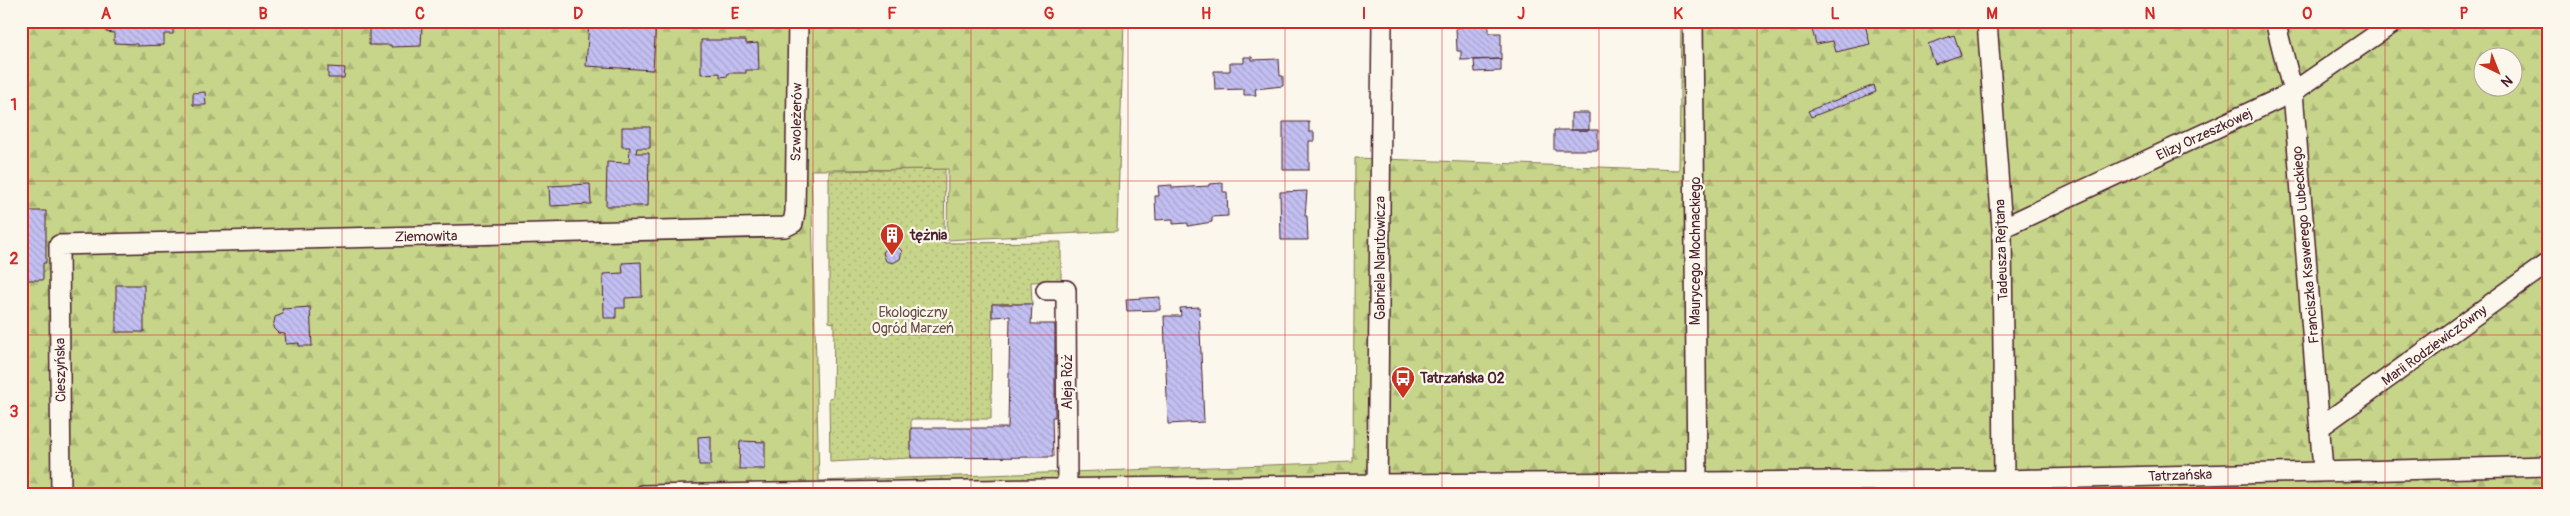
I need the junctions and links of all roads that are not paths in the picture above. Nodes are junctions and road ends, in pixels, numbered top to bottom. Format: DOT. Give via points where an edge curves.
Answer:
graph roads {
  1 [pos="798,21"];
  2 [pos="1382,21"];
  3 [pos="1693,21"];
  4 [pos="1987,21"];
  5 [pos="2275,21"];
  6 [pos="2396,21"];
  7 [pos="2293,92"];
  8 [pos="793,223"];
  9 [pos="2002,228"];
  10 [pos="58,245"];
  11 [pos="2549,262"];
  12 [pos="1046,290"];
  13 [pos="2320,427"];
  14 [pos="2549,466"];
  15 [pos="2323,470"];
  16 [pos="2004,480"];
  17 [pos="1697,481"];
  18 [pos="1377,489"];
  19 [pos="1067,492"];
  20 [pos="809,493"];
  21 [pos="61,495"];
  22 [pos="642,495"];
  1 -- 8 [label="street, Szwoleżerów"];
  2 -- 18 [label="street, Gabriela Narutowicza"];
  3 -- 17 [label="street, Maurycego Mochnackiego"];
  4 -- 9 [label="street, Tadeusza Rejtana"];
  5 -- 7 [label="street, Franciszka Ksawerego Lubeckiego"];
  6 -- 7 [label="street, Elizy Orzeszkowej"];
  7 -- 9 [label="street, Elizy Orzeszkowej"];
  7 -- 13 [label="street, Franciszka Ksawerego Lubeckiego"];
  8 -- 10 [label="street, Ziemowita" via="785,227"];
  9 -- 16 [label="street, Tadeusza Rejtana"];
  10 -- 21 [label="street, Cieszyńska"];
  11 -- 13 [label="street, Marii Rodziewiczówny"];
  12 -- 19 [label="street, Aleja Róż" via="1066,290"];
  13 -- 15 [label="street, Franciszka Ksawerego Lubeckiego"];
  14 -- 15 [label="street, Tatrzańska"];
  15 -- 16 [label="street, Tatrzańska"];
  16 -- 17 [label="street, Tatrzańska"];
  17 -- 18 [label="street, Tatrzańska"];
  18 -- 19 [label="street, Tatrzańska"];
  19 -- 20 [label="street, Tatrzańska"];
  20 -- 22 [label="street, Tatrzańska"];
}
